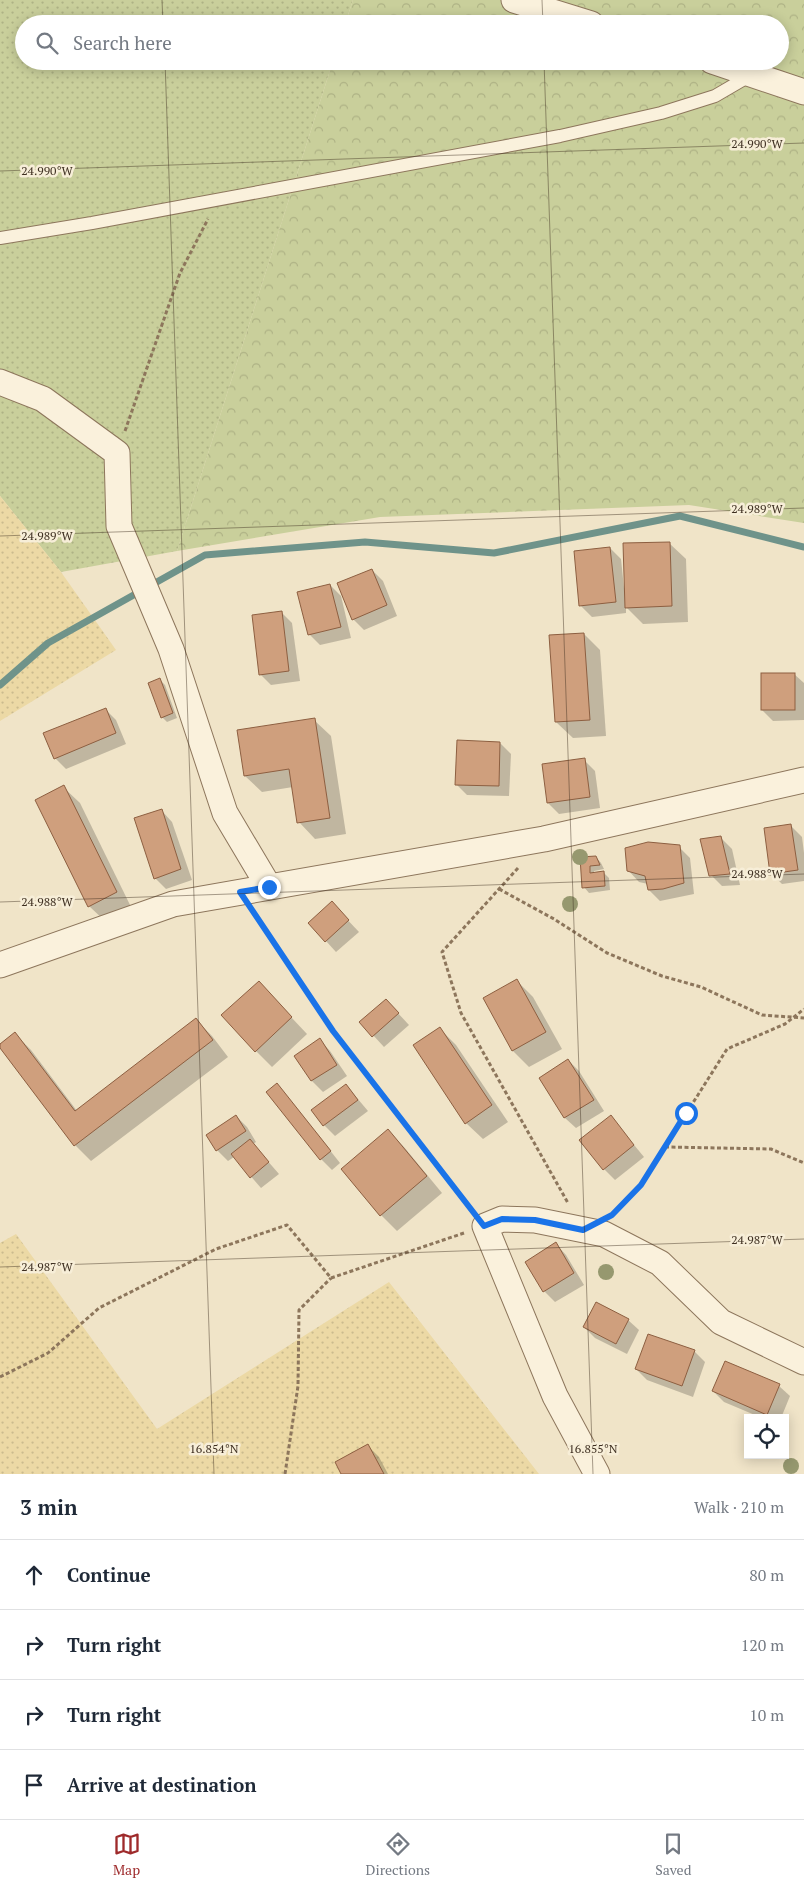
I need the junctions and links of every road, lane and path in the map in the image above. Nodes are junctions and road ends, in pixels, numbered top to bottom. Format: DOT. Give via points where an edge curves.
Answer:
graph roads {
  1 [pos="514,0"];
  2 [pos="562,15"];
  3 [pos="740,70"];
  4 [pos="753,74"];
  5 [pos="804,92"];
  6 [pos="218,200"];
  7 [pos="0,238"];
  8 [pos="0,382"];
  9 [pos="117,453"];
  10 [pos="804,780"];
  11 [pos="544,839"];
  12 [pos="269,887"];
  13 [pos="499,889"];
  14 [pos="240,892"];
  15 [pos="0,965"];
  16 [pos="804,1009"];
  17 [pos="794,1016"];
  18 [pos="804,1018"];
  19 [pos="665,1147"];
  20 [pos="804,1164"];
  21 [pos="484,1226"];
  22 [pos="583,1230"];
  23 [pos="331,1278"];
  24 [pos="804,1362"];
  25 [pos="0,1377"];
  26 [pos="285,1474"];
  27 [pos="597,1474"];
  1 -- 2 [label="street"];
  3 -- 4 [label="street"];
  4 -- 5 [label="street"];
  4 -- 6 [label="lane" via="714,96 661,113 560,136"];
  6 -- 7 [label="lane"];
  6 -- 9 [label="path" via="180,273"];
  8 -- 9 [label="street" via="43,399"];
  9 -- 12 [label="street" via="119,526 171,649 225,813"];
  10 -- 11 [label="street"];
  11 -- 12 [label="street"];
  11 -- 13 [label="path"];
  12 -- 14 [label="street"];
  13 -- 17 [label="path" via="616,957 662,976 701,987 762,1015"];
  13 -- 22 [label="path" via="442,952 461,1013"];
  14 -- 15 [label="street" via="173,904"];
  14 -- 21 [label="path" via="333,1031"];
  16 -- 17 [label="path"];
  17 -- 18 [label="path"];
  17 -- 19 [label="path" via="785,1024 726,1049"];
  19 -- 20 [label="path" via="771,1149"];
  19 -- 22 [label="path" via="641,1185 618,1209"];
  21 -- 22 [label="street" via="502,1219 535,1220"];
  21 -- 23 [label="path"];
  21 -- 27 [label="street" via="555,1396"];
  22 -- 24 [label="street" via="604,1234 660,1263 721,1322"];
  23 -- 25 [label="path" via="287,1225 216,1249 99,1308 48,1353"];
  23 -- 26 [label="path" via="299,1310 298,1386"];
}
